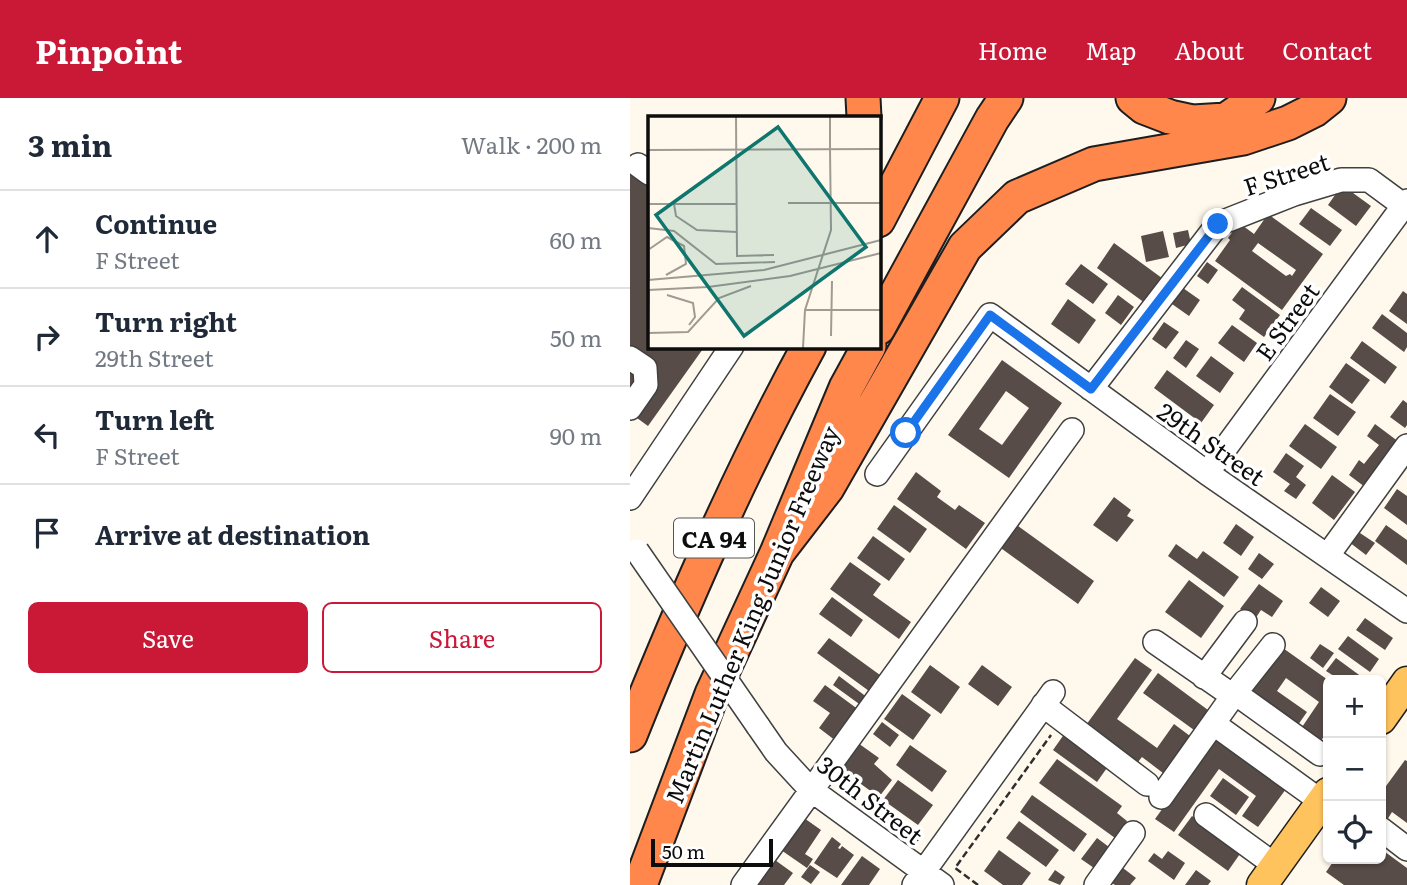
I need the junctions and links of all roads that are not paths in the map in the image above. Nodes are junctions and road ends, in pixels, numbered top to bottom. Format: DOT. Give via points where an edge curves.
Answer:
graph roads {
  1 [pos="863,98"];
  2 [pos="942,98"];
  3 [pos="1006,98"];
  4 [pos="1133,98"];
  5 [pos="1258,98"];
  6 [pos="1302,98"];
  7 [pos="1329,98"];
  8 [pos="864,116"];
  9 [pos="1226,120"];
  10 [pos="1406,205"];
  11 [pos="880,216"];
  12 [pos="880,324"];
  13 [pos="731,348"];
  14 [pos="791,348"];
  15 [pos="808,348"];
  16 [pos="868,348"];
  17 [pos="630,358"];
  18 [pos="1091,389"];
  19 [pos="630,408"];
  20 [pos="1072,429"];
  21 [pos="1407,446"];
  22 [pos="1207,473"];
  23 [pos="877,474"];
  24 [pos="741,478"];
  25 [pos="630,498"];
  26 [pos="634,546"];
  27 [pos="777,553"];
  28 [pos="1328,555"];
  29 [pos="1407,611"];
  30 [pos="1245,622"];
  31 [pos="1155,642"];
  32 [pos="1273,645"];
  33 [pos="1205,677"];
  34 [pos="1407,682"];
  35 [pos="1234,695"];
  36 [pos="1386,712"];
  37 [pos="1214,724"];
  38 [pos="630,735"];
  39 [pos="1320,754"];
  40 [pos="810,789"];
  41 [pos="1323,796"];
  42 [pos="1323,800"];
  43 [pos="1206,815"];
  44 [pos="1133,833"];
  45 [pos="1386,834"];
  46 [pos="1407,849"];
  47 [pos="1269,876"];
  48 [pos="926,881"];
  49 [pos="640,885"];
  50 [pos="743,885"];
  51 [pos="1096,885"];
  1 -- 8 [label="highway"];
  2 -- 11 [label="highway"];
  3 -- 12 [label="highway"];
  4 -- 9 [label="highway" via="1170,117 1193,122"];
  5 -- 9 [label="highway"];
  6 -- 9 [label="highway" via="1275,113"];
  7 -- 27 [label="highway" via="1288,123 1243,138 1094,164 1017,198 965,247 827,488"];
  10 -- 18 [label="street, F Street" via="1369,180 1341,180 1218,224"];
  10 -- 22 [label="street, E Street"];
  13 -- 25 [label="street"];
  14 -- 24 [label="highway"];
  15 -- 24 [label="highway, CA 94"];
  16 -- 27 [label="highway, Martin Luther King Junior Freeway / CA 94" via="846,388"];
  17 -- 19 [label="street" via="645,368 646,384"];
  18 -- 22 [label="street, 29th Street"];
  18 -- 23 [label="street, 29th Street" via="990,315"];
  20 -- 40 [label="street"];
  21 -- 28 [label="street"];
  22 -- 28 [label="street, 29th Street"];
  24 -- 38 [label="highway, CA 94"];
  26 -- 40 [label="street, 30th Street, bridge" via="776,752"];
  27 -- 49 [label="highway, Martin Luther King Junior Freeway / CA 94" via="712,694"];
  28 -- 29 [label="street, 29th Street"];
  30 -- 33 [label="street"];
  31 -- 33 [label="street"];
  32 -- 35 [label="street"];
  33 -- 35 [label="street"];
  34 -- 36 [label="main road"];
  35 -- 37 [label="street"];
  35 -- 39 [label="street"];
  37 -- 41 [label="street"];
  37 -- 48 [label="street" via="1154,791 1062,719 1048,699"];
  40 -- 48 [label="street, 30th Street"];
  40 -- 50 [label="street"];
  42 -- 47 [label="main road"];
  43 -- 47 [label="street"];
  44 -- 51 [label="street"];
  45 -- 46 [label="street"];
}
